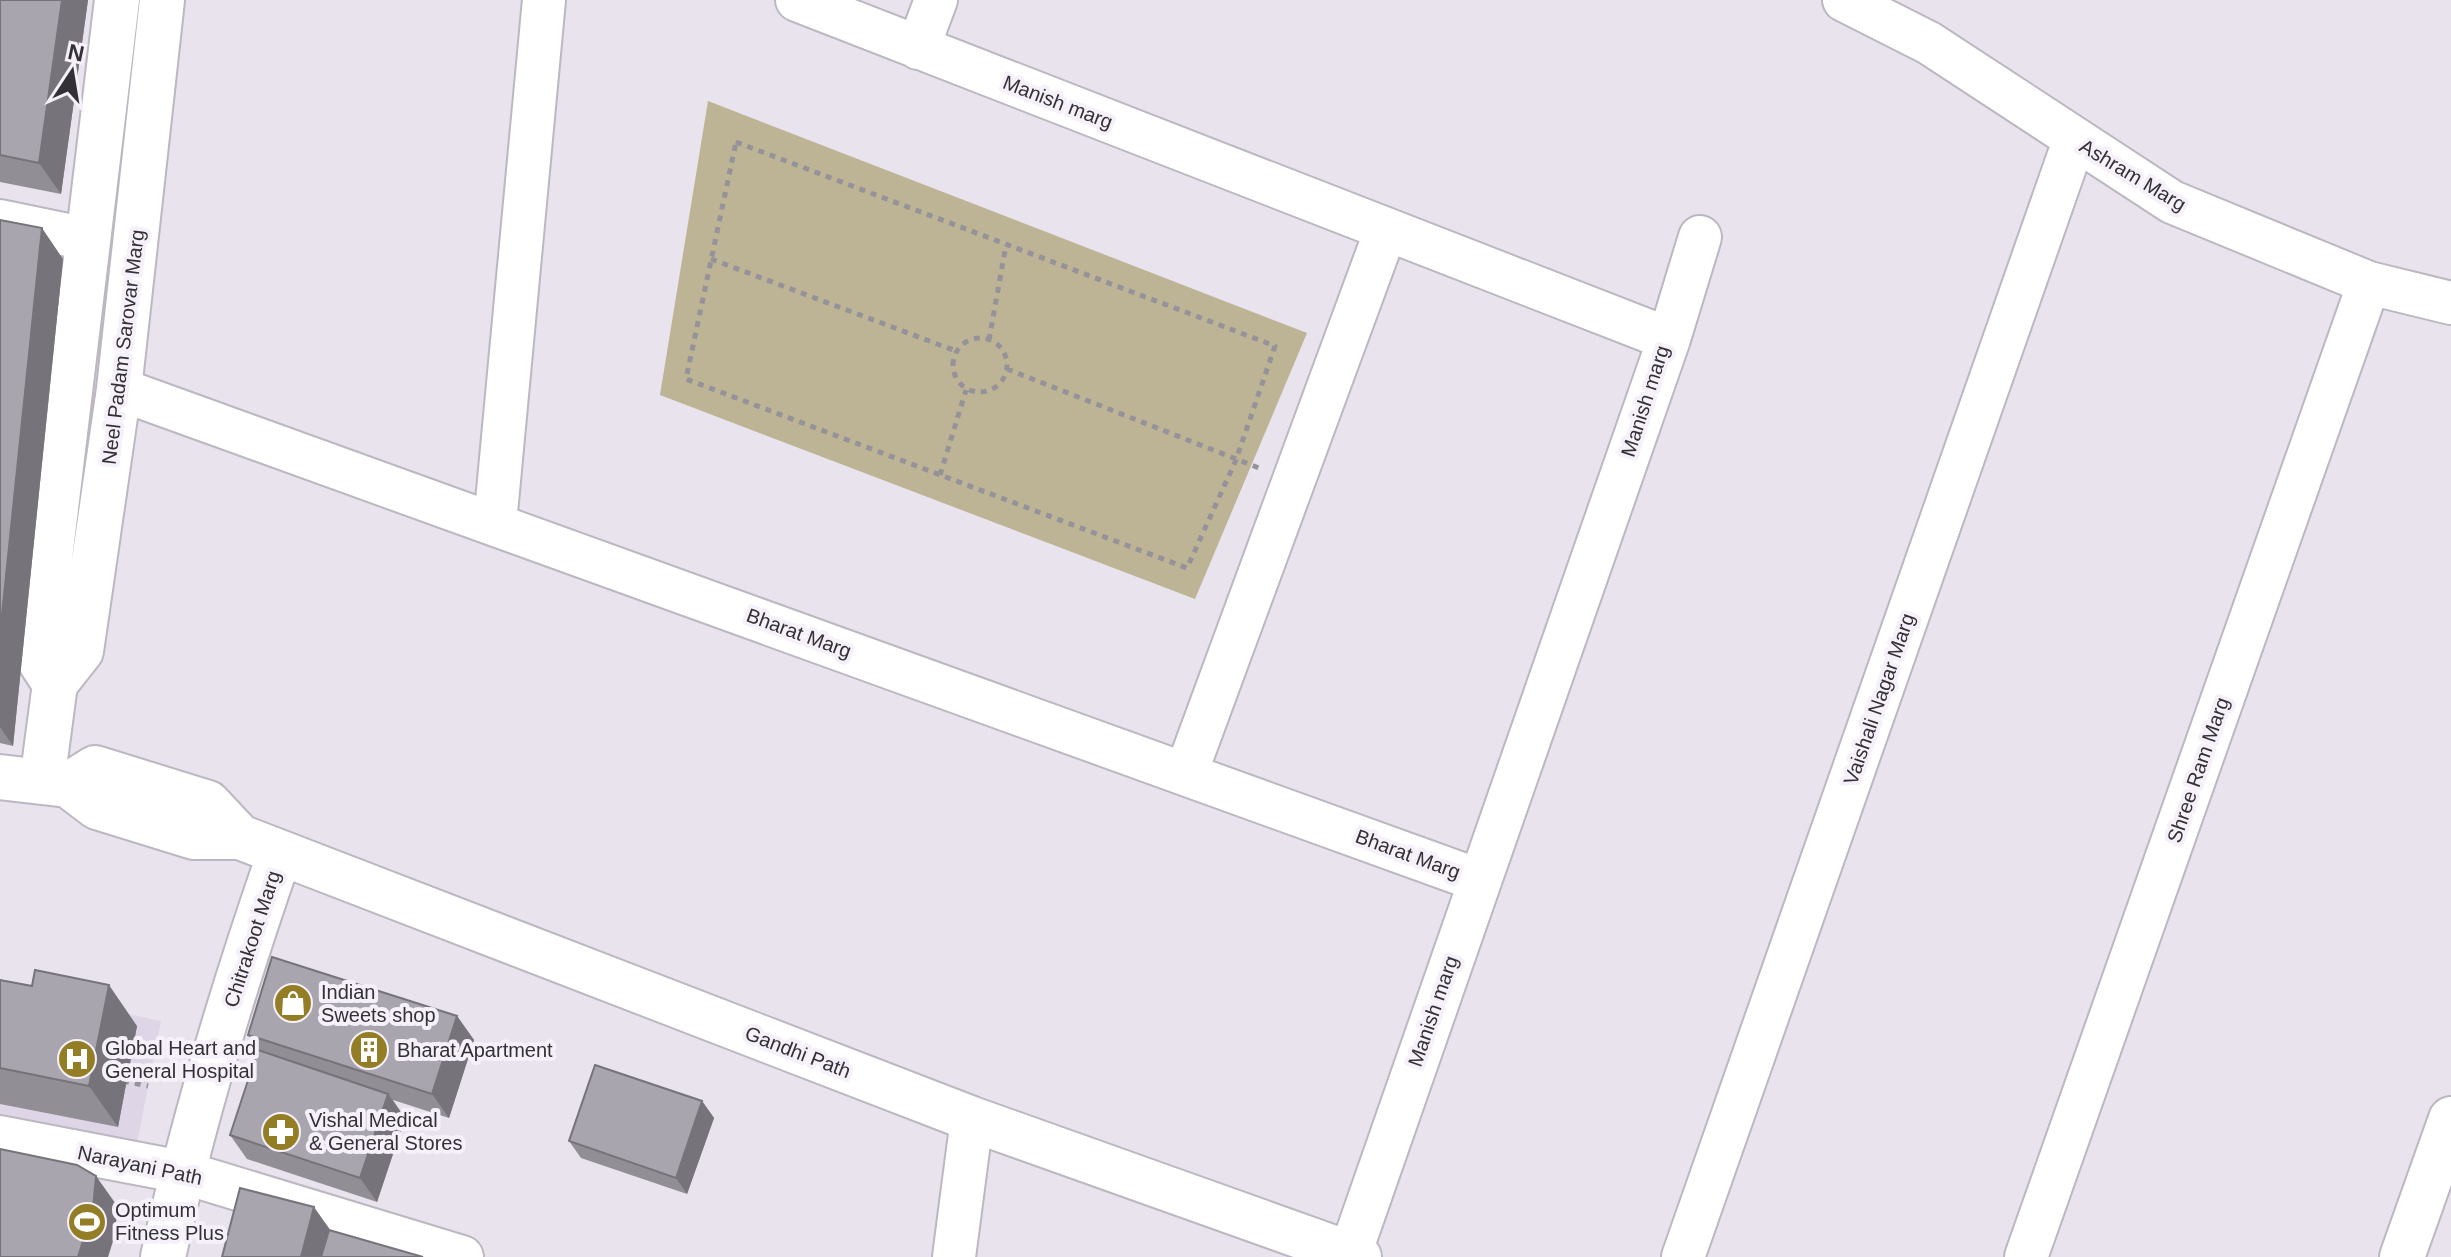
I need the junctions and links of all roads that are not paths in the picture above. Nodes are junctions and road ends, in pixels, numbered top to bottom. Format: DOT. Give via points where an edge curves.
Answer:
graph roads {
  1 [pos="117,0"];
  2 [pos="162,0"];
  3 [pos="544,0"];
  4 [pos="797,0"];
  5 [pos="936,0"];
  6 [pos="1844,0"];
  7 [pos="918,48"];
  8 [pos="2074,141"];
  9 [pos="0,221"];
  10 [pos="1386,230"];
  11 [pos="1700,237"];
  12 [pos="87,239"];
  13 [pos="2369,283"];
  14 [pos="2450,298"];
  15 [pos="1669,339"];
  16 [pos="119,389"];
  17 [pos="495,523"];
  18 [pos="55,684"];
  19 [pos="1186,773"];
  20 [pos="37,781"];
  21 [pos="280,853"];
  22 [pos="1478,880"];
  23 [pos="972,1119"];
  24 [pos="2451,1119"];
  25 [pos="0,1137"];
  26 [pos="182,1172"];
  27 [pos="1354,1255"];
  28 [pos="163,1257"];
  29 [pos="462,1257"];
  30 [pos="954,1257"];
  31 [pos="1683,1257"];
  32 [pos="2026,1257"];
  33 [pos="2402,1257"];
  1 -- 12 [label="street"];
  2 -- 16 [label="street, Neel Padam Sarovar Marg"];
  3 -- 17 [label="street"];
  4 -- 7 [label="street, Manish marg"];
  5 -- 7 [label="street"];
  6 -- 8 [label="street, Ashram Marg" via="1929,43"];
  7 -- 10 [label="street, Manish marg"];
  8 -- 13 [label="street, Ashram Marg" via="2172,202"];
  8 -- 31 [label="street, Vaishali Nagar Marg"];
  9 -- 12 [label="street"];
  10 -- 15 [label="street, Manish marg"];
  10 -- 19 [label="street"];
  11 -- 15 [label="street"];
  12 -- 18 [label="street" via="38,658"];
  13 -- 14 [label="street, Ashram Marg"];
  13 -- 32 [label="street, Shree Ram Marg"];
  15 -- 22 [label="street, Manish marg"];
  16 -- 17 [label="street, Bharat Marg"];
  16 -- 18 [label="street, Neel Padam Sarovar Marg" via="81,651"];
  17 -- 19 [label="street, Bharat Marg"];
  18 -- 20 [label="street"];
  19 -- 22 [label="street, Bharat Marg"];
  20 -- 21 [label="street, Gandhi Path" via="95,768 208,803 240,837"];
  21 -- 23 [label="street, Gandhi Path"];
  21 -- 26 [label="street, Chitrakoot Marg"];
  22 -- 27 [label="street, Manish marg"];
  23 -- 27 [label="street, Gandhi Path"];
  23 -- 30 [label="street"];
  24 -- 33 [label="street"];
  25 -- 26 [label="street, Narayani Path"];
  26 -- 28 [label="street, Chitrakoot Marg"];
  26 -- 29 [label="street, Narayani Path"];
}
